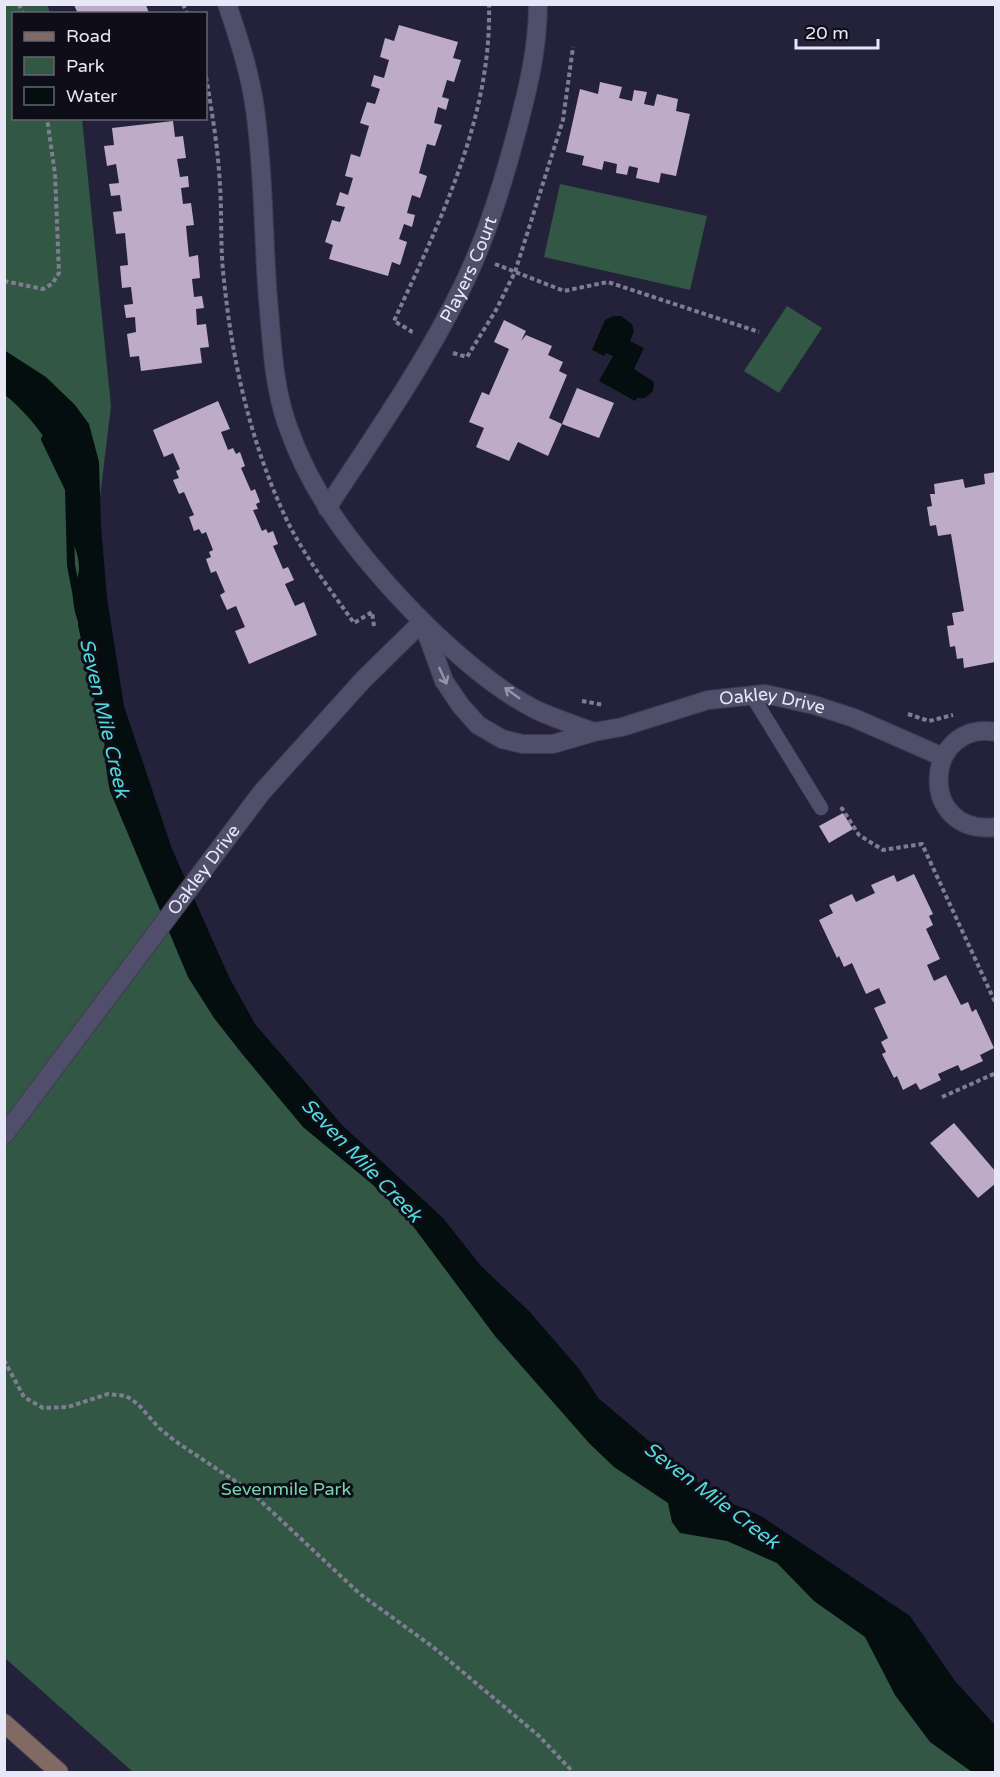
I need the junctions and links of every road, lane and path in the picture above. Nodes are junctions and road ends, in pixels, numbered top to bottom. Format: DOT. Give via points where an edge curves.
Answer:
graph roads {
  1 [pos="227,4"];
  2 [pos="489,4"];
  3 [pos="538,4"];
  4 [pos="573,47"];
  5 [pos="47,120"];
  6 [pos="476,256"];
  7 [pos="515,272"];
  8 [pos="4,280"];
  9 [pos="411,331"];
  10 [pos="759,332"];
  11 [pos="446,352"];
  12 [pos="327,508"];
  13 [pos="422,622"];
  14 [pos="751,694"];
  15 [pos="992,731"];
  16 [pos="594,732"];
  17 [pos="943,757"];
  18 [pos="841,805"];
  19 [pos="821,808"];
  20 [pos="996,827"];
  21 [pos="996,1004"];
  22 [pos="996,1073"];
  23 [pos="942,1097"];
  24 [pos="4,1135"];
  25 [pos="4,1360"];
  26 [pos="4,1723"];
  27 [pos="59,1773"];
  28 [pos="573,1773"];
  1 -- 12 [label="street" via="248,69 256,110 277,389 301,461"];
  2 -- 9 [label="path" via="490,37 460,172 394,321"];
  3 -- 6 [label="street, Players Court" via="527,92 494,210"];
  4 -- 7 [label="path" via="563,120"];
  5 -- 8 [label="path" via="55,174 59,273 43,289"];
  6 -- 7 [label="path"];
  6 -- 12 [label="street, Players Court" via="441,328"];
  7 -- 10 [label="path" via="564,291 608,282"];
  7 -- 11 [label="path" via="467,357"];
  12 -- 13 [label="street" via="354,547"];
  16 -- 13 [label="street, one-way" via="542,713 520,700"];
  13 -- 16 [label="street, Oakley Drive, one-way" via="444,681 461,706 490,734 539,746 568,742"];
  13 -- 24 [label="street, Oakley Drive" via="291,759"];
  14 -- 16 [label="street, Oakley Drive" via="708,700"];
  14 -- 17 [label="street, Oakley Drive" via="785,698 854,718"];
  14 -- 19 [label="lane"];
  15 -- 17 [label="street" via="960,739"];
  17 -- 20 [label="street" via="938,783 947,810 967,825"];
  18 -- 21 [label="path" via="859,835 883,850 922,844"];
  22 -- 23 [label="path"];
  25 -- 28 [label="path" via="24,1397 43,1408 68,1407 108,1394 126,1396 138,1404 175,1442 250,1491 360,1594 433,1647 539,1736"];
  26 -- 27 [label="main road"];
}
